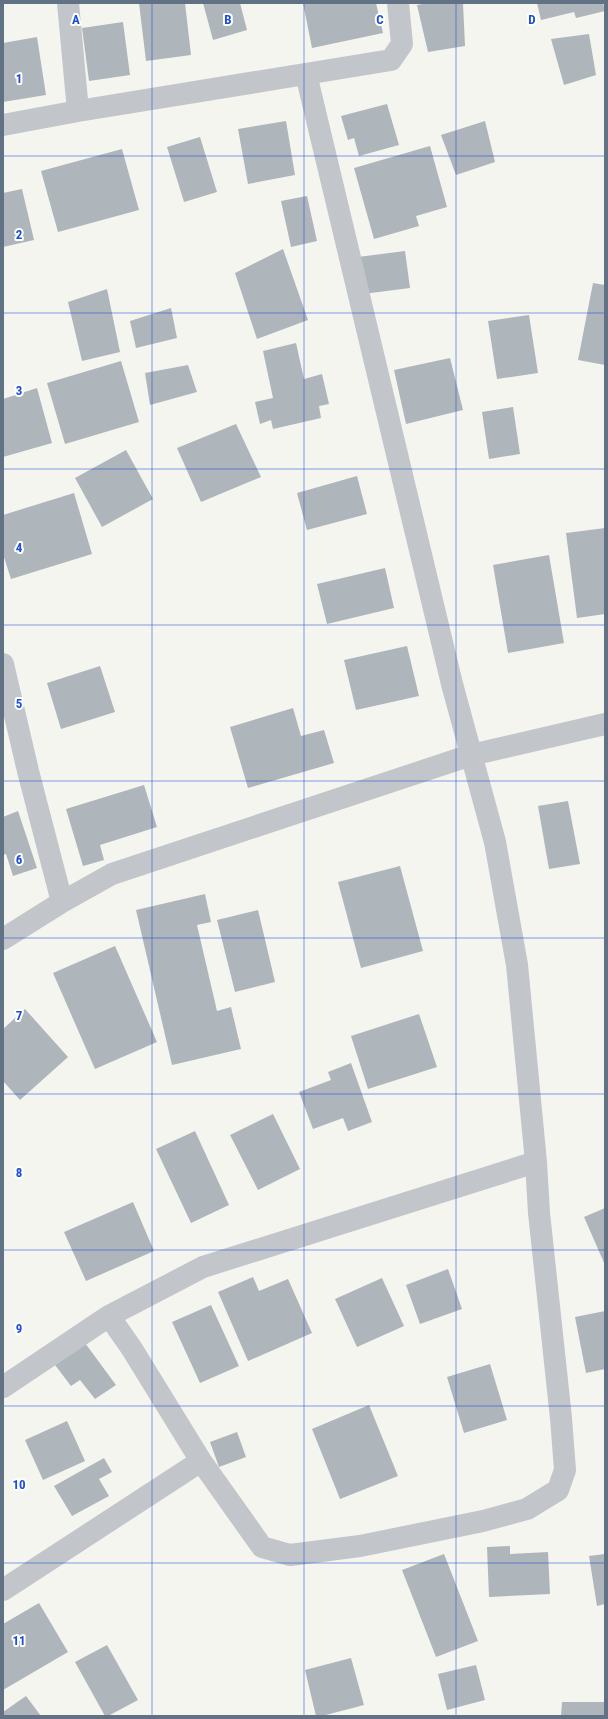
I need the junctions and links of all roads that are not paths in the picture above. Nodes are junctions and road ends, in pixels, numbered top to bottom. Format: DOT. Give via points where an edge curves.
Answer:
graph roads {
  1 [pos="68,3"];
  2 [pos="398,3"];
  3 [pos="306,74"];
  4 [pos="78,111"];
  5 [pos="3,125"];
  6 [pos="3,664"];
  7 [pos="605,724"];
  8 [pos="471,755"];
  9 [pos="62,902"];
  10 [pos="3,939"];
  11 [pos="536,1162"];
  12 [pos="109,1316"];
  13 [pos="3,1387"];
  14 [pos="201,1461"];
  15 [pos="3,1590"];
  1 -- 4 [label="street"];
  2 -- 3 [label="street" via="402,44 391,60"];
  3 -- 4 [label="street"];
  3 -- 8 [label="street"];
  4 -- 5 [label="street"];
  6 -- 9 [label="street"];
  7 -- 8 [label="street"];
  8 -- 9 [label="street" via="112,874"];
  8 -- 11 [label="street" via="495,842 517,964"];
  9 -- 10 [label="street"];
  11 -- 12 [label="street" via="202,1267"];
  11 -- 14 [label="street" via="565,1470 558,1490 527,1509 483,1521 360,1546 290,1555 262,1547"];
  12 -- 13 [label="street"];
  12 -- 14 [label="street"];
  14 -- 15 [label="street"];
}
